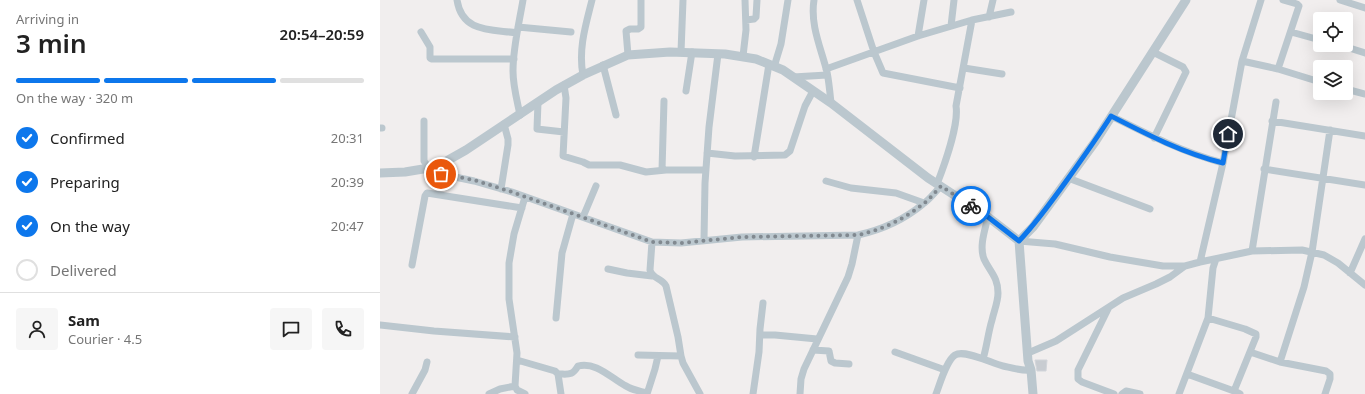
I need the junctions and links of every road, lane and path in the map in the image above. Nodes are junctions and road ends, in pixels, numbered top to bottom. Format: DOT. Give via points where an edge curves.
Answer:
graph roads {
  1 [pos="456,0"];
  2 [pos="523,0"];
  3 [pos="592,0"];
  4 [pos="641,0"];
  5 [pos="683,0"];
  6 [pos="745,0"];
  7 [pos="757,0"];
  8 [pos="788,0"];
  9 [pos="814,0"];
  10 [pos="857,0"];
  11 [pos="924,0"];
  12 [pos="954,0"];
  13 [pos="992,0"];
  14 [pos="1262,0"];
  15 [pos="1283,0"];
  16 [pos="1340,0"];
  17 [pos="1183,1"];
  18 [pos="1365,8"];
  19 [pos="1011,12"];
  20 [pos="990,17"];
  21 [pos="746,20"];
  22 [pos="972,20"];
  23 [pos="951,26"];
  24 [pos="518,30"];
  25 [pos="421,32"];
  26 [pos="571,32"];
  27 [pos="1291,32"];
  28 [pos="918,36"];
  29 [pos="1313,38"];
  30 [pos="1353,49"];
  31 [pos="681,52"];
  32 [pos="692,52"];
  33 [pos="874,52"];
  34 [pos="1153,52"];
  35 [pos="1365,53"];
  36 [pos="718,54"];
  37 [pos="628,56"];
  38 [pos="743,56"];
  39 [pos="514,59"];
  40 [pos="1242,61"];
  41 [pos="603,65"];
  42 [pos="772,65"];
  43 [pos="964,68"];
  44 [pos="1278,69"];
  45 [pos="827,72"];
  46 [pos="1002,74"];
  47 [pos="583,75"];
  48 [pos="793,77"];
  49 [pos="1313,80"];
  50 [pos="564,85"];
  51 [pos="960,88"];
  52 [pos="686,90"];
  53 [pos="813,91"];
  54 [pos="1353,91"];
  55 [pos="1365,94"];
  56 [pos="664,101"];
  57 [pos="538,102"];
  58 [pos="1276,102"];
  59 [pos="831,103"];
  60 [pos="520,115"];
  61 [pos="616,116"];
  62 [pos="1111,116"];
  63 [pos="424,121"];
  64 [pos="1272,121"];
  65 [pos="504,124"];
  66 [pos="1330,130"];
  67 [pos="564,132"];
  68 [pos="1365,136"];
  69 [pos="1154,138"];
  70 [pos="707,153"];
  71 [pos="754,157"];
  72 [pos="1223,163"];
  73 [pos="429,168"];
  74 [pos="1264,169"];
  75 [pos="662,170"];
  76 [pos="706,170"];
  77 [pos="380,173"];
  78 [pos="1068,178"];
  79 [pos="1323,179"];
  80 [pos="826,181"];
  81 [pos="939,185"];
  82 [pos="1365,185"];
  83 [pos="596,186"];
  84 [pos="501,189"];
  85 [pos="525,197"];
  86 [pos="924,203"];
  87 [pos="522,208"];
  88 [pos="1150,209"];
  89 [pos="573,214"];
  90 [pos="583,217"];
  91 [pos="988,217"];
  92 [pos="858,235"];
  93 [pos="1365,238"];
  94 [pos="704,240"];
  95 [pos="1019,241"];
  96 [pos="652,242"];
  97 [pos="1252,251"];
  98 [pos="1312,252"];
  99 [pos="1216,259"];
  100 [pos="1200,262"];
  101 [pos="412,265"];
  102 [pos="1185,266"];
  103 [pos="608,269"];
  104 [pos="1350,273"];
  105 [pos="652,276"];
  106 [pos="1365,285"];
  107 [pos="763,303"];
  108 [pos="1108,309"];
  109 [pos="556,318"];
  110 [pos="1208,318"];
  111 [pos="380,325"];
  112 [pos="760,335"];
  113 [pos="515,337"];
  114 [pos="818,339"];
  115 [pos="813,350"];
  116 [pos="895,352"];
  117 [pos="1250,352"];
  118 [pos="638,355"];
  119 [pos="658,356"];
  120 [pos="681,356"];
  121 [pos="983,359"];
  122 [pos="517,360"];
  123 [pos="427,362"];
  124 [pos="1280,362"];
  125 [pos="849,364"];
  126 [pos="1028,364"];
  127 [pos="946,370"];
  128 [pos="558,374"];
  129 [pos="1187,374"];
  130 [pos="515,386"];
  131 [pos="1237,393"];
  132 [pos="412,394"];
  133 [pos="489,394"];
  134 [pos="525,394"];
  135 [pos="561,394"];
  136 [pos="647,394"];
  137 [pos="700,394"];
  138 [pos="753,394"];
  139 [pos="800,394"];
  140 [pos="936,394"];
  141 [pos="1028,394"];
  142 [pos="1034,394"];
  143 [pos="1114,394"];
  144 [pos="1122,394"];
  145 [pos="1140,394"];
  146 [pos="1180,394"];
  147 [pos="1325,394"];
  1 -- 24 [label="street" via="460,12 470,24 477,27"];
  2 -- 24 [label="street"];
  3 -- 47 [label="street" via="582,48"];
  4 -- 37 [label="street" via="641,27 626,31"];
  5 -- 31 [label="street"];
  6 -- 21 [label="street"];
  7 -- 21 [label="street" via="756,17"];
  8 -- 42 [label="street" via="781,44"];
  9 -- 45 [label="street" via="814,26"];
  10 -- 33 [label="street"];
  11 -- 28 [label="street"];
  12 -- 23 [label="street"];
  13 -- 20 [label="street"];
  14 -- 40 [label="street"];
  15 -- 27 [label="street" via="1299,6"];
  16 -- 18 [label="street"];
  17 -- 34 [label="street"];
  19 -- 20 [label="street"];
  20 -- 22 [label="street"];
  21 -- 38 [label="street"];
  22 -- 23 [label="street"];
  22 -- 43 [label="street"];
  23 -- 28 [label="street"];
  24 -- 26 [label="street"];
  24 -- 39 [label="street"];
  25 -- 39 [label="street" via="430,46 432,59"];
  27 -- 29 [label="street"];
  27 -- 44 [label="street"];
  28 -- 33 [label="street"];
  30 -- 35 [label="street"];
  31 -- 32 [label="street"];
  31 -- 37 [label="street"];
  32 -- 36 [label="street"];
  32 -- 52 [label="street"];
  33 -- 45 [label="street"];
  33 -- 51 [label="street" via="883,73"];
  34 -- 62 [label="street"];
  34 -- 69 [label="street" via="1183,67 1186,72"];
  36 -- 38 [label="street"];
  36 -- 70 [label="street"];
  37 -- 41 [label="street"];
  38 -- 42 [label="street"];
  39 -- 60 [label="street" via="514,86"];
  40 -- 44 [label="street"];
  40 -- 72 [label="street"];
  41 -- 47 [label="street"];
  41 -- 61 [label="street"];
  42 -- 48 [label="street"];
  42 -- 71 [label="street"];
  43 -- 46 [label="street"];
  43 -- 51 [label="street"];
  44 -- 49 [label="street"];
  45 -- 48 [label="street"];
  45 -- 59 [label="street"];
  47 -- 50 [label="street"];
  48 -- 53 [label="street"];
  50 -- 57 [label="street"];
  50 -- 67 [label="street"];
  51 -- 81 [label="street" via="956,106 957,117"];
  53 -- 59 [label="street"];
  53 -- 71 [label="street" via="788,154"];
  54 -- 55 [label="street"];
  56 -- 75 [label="street"];
  57 -- 60 [label="street"];
  57 -- 67 [label="street" via="537,129"];
  58 -- 64 [label="street"];
  59 -- 81 [label="street"];
  60 -- 65 [label="street"];
  62 -- 69 [label="street"];
  62 -- 78 [label="street"];
  63 -- 73 [label="street" via="424,161"];
  64 -- 66 [label="street"];
  64 -- 74 [label="street"];
  65 -- 73 [label="street" via="466,150"];
  65 -- 84 [label="street" via="508,144"];
  66 -- 68 [label="street"];
  66 -- 79 [label="street"];
  67 -- 75 [label="street" via="562,154 565,157 589,165 620,165 646,172"];
  69 -- 72 [label="street" via="1200,157"];
  70 -- 71 [label="street"];
  70 -- 76 [label="street"];
  72 -- 100 [label="street"];
  73 -- 77 [label="street"];
  73 -- 84 [label="street" via="441,174 474,180"];
  74 -- 79 [label="street"];
  74 -- 97 [label="street"];
  75 -- 76 [label="street"];
  76 -- 94 [label="street"];
  78 -- 88 [label="street"];
  78 -- 95 [label="street" via="1033,227"];
  79 -- 82 [label="street"];
  79 -- 98 [label="street"];
  80 -- 86 [label="street" via="851,188 896,193"];
  81 -- 86 [label="street"];
  81 -- 91 [label="street"];
  83 -- 90 [label="street"];
  84 -- 85 [label="street"];
  85 -- 87 [label="street"];
  85 -- 89 [label="street"];
  86 -- 92 [label="street" via="890,224"];
  87 -- 101 [label="street" via="427,193"];
  87 -- 113 [label="street" via="509,263 509,299"];
  89 -- 90 [label="street"];
  89 -- 109 [label="street" via="562,253"];
  90 -- 96 [label="street"];
  91 -- 95 [label="street"];
  91 -- 121 [label="street" via="983,235 983,254 996,278 998,293"];
  92 -- 94 [label="street"];
  92 -- 114 [label="street" via="848,276"];
  93 -- 104 [label="street"];
  94 -- 96 [label="street" via="681,243"];
  95 -- 102 [label="street" via="1055,244 1163,266"];
  95 -- 126 [label="street"];
  96 -- 105 [label="street"];
  97 -- 98 [label="street"];
  97 -- 99 [label="street"];
  98 -- 104 [label="street" via="1324,255"];
  98 -- 124 [label="street" via="1304,287"];
  99 -- 100 [label="street"];
  99 -- 110 [label="street"];
  100 -- 102 [label="street"];
  102 -- 108 [label="street" via="1170,277 1123,298"];
  103 -- 105 [label="street"];
  104 -- 106 [label="street"];
  105 -- 120 [label="street" via="666,286"];
  107 -- 112 [label="street"];
  108 -- 126 [label="street"];
  108 -- 143 [label="street" via="1077,375 1082,382"];
  110 -- 117 [label="street" via="1256,334"];
  110 -- 129 [label="street"];
  111 -- 113 [label="street"];
  112 -- 114 [label="street"];
  112 -- 138 [label="street"];
  113 -- 122 [label="street"];
  114 -- 115 [label="street"];
  115 -- 125 [label="street" via="829,351 831,361"];
  115 -- 139 [label="street" via="801,379"];
  116 -- 127 [label="street"];
  117 -- 124 [label="street"];
  117 -- 131 [label="street"];
  118 -- 119 [label="street"];
  119 -- 120 [label="street"];
  119 -- 136 [label="street"];
  120 -- 137 [label="street"];
  121 -- 126 [label="street" via="1002,366"];
  121 -- 127 [label="street" via="955,355"];
  122 -- 128 [label="street"];
  122 -- 130 [label="street"];
  123 -- 132 [label="street"];
  124 -- 147 [label="street" via="1326,371 1330,378"];
  126 -- 141 [label="street"];
  126 -- 142 [label="street"];
  127 -- 140 [label="street"];
  128 -- 135 [label="street"];
  128 -- 136 [label="street" via="572,374 578,366 583,365 603,371 625,386"];
  129 -- 131 [label="street"];
  129 -- 146 [label="street"];
  130 -- 133 [label="street"];
  130 -- 134 [label="street"];
  144 -- 145 [label="street" via="1126,391"];
}
